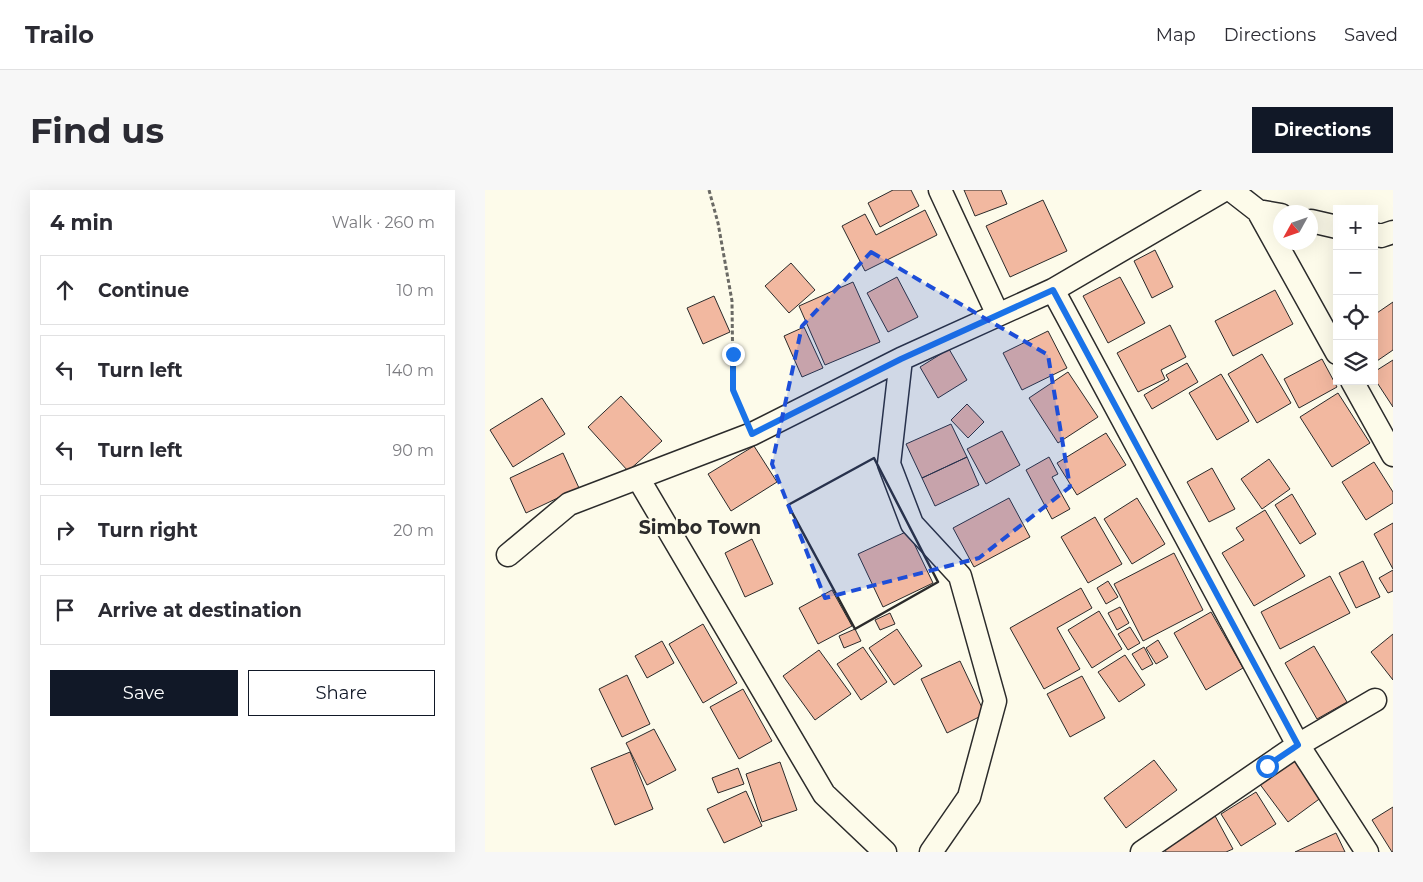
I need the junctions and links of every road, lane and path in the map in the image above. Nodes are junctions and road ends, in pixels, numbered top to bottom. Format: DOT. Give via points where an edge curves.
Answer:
graph roads {
  1 [pos="709,190"];
  2 [pos="940,190"];
  3 [pos="1224,190"];
  4 [pos="1231,190"];
  5 [pos="1258,211"];
  6 [pos="1273,214"];
  7 [pos="1318,223"];
  8 [pos="1333,226"];
  9 [pos="1393,232"];
  10 [pos="1378,235"];
  11 [pos="1053,290"];
  12 [pos="997,315"];
  13 [pos="1333,346"];
  14 [pos="901,359"];
  15 [pos="1354,385"];
  16 [pos="752,434"];
  17 [pos="1393,455"];
  18 [pos="638,478"];
  19 [pos="508,555"];
  20 [pos="1375,700"];
  21 [pos="1298,745"];
  22 [pos="885,852"];
  23 [pos="931,852"];
  24 [pos="1142,852"];
  25 [pos="1367,852"];
  1 -- 16 [label="path" via="732,301 733,390"];
  2 -- 12 [label="street"];
  3 -- 11 [label="street"];
  4 -- 5 [label="street"];
  5 -- 6 [label="street"];
  5 -- 13 [label="street"];
  7 -- 8 [label="street"];
  9 -- 10 [label="street"];
  11 -- 12 [label="street"];
  11 -- 21 [label="street"];
  12 -- 14 [label="street"];
  14 -- 16 [label="street"];
  14 -- 23 [label="street" via="889,464 912,524 960,576 995,701 969,797"];
  15 -- 17 [label="street"];
  16 -- 18 [label="street"];
  18 -- 19 [label="street" via="569,504"];
  18 -- 22 [label="street" via="824,794"];
  20 -- 21 [label="street"];
  21 -- 24 [label="street"];
  21 -- 25 [label="street"];
}
